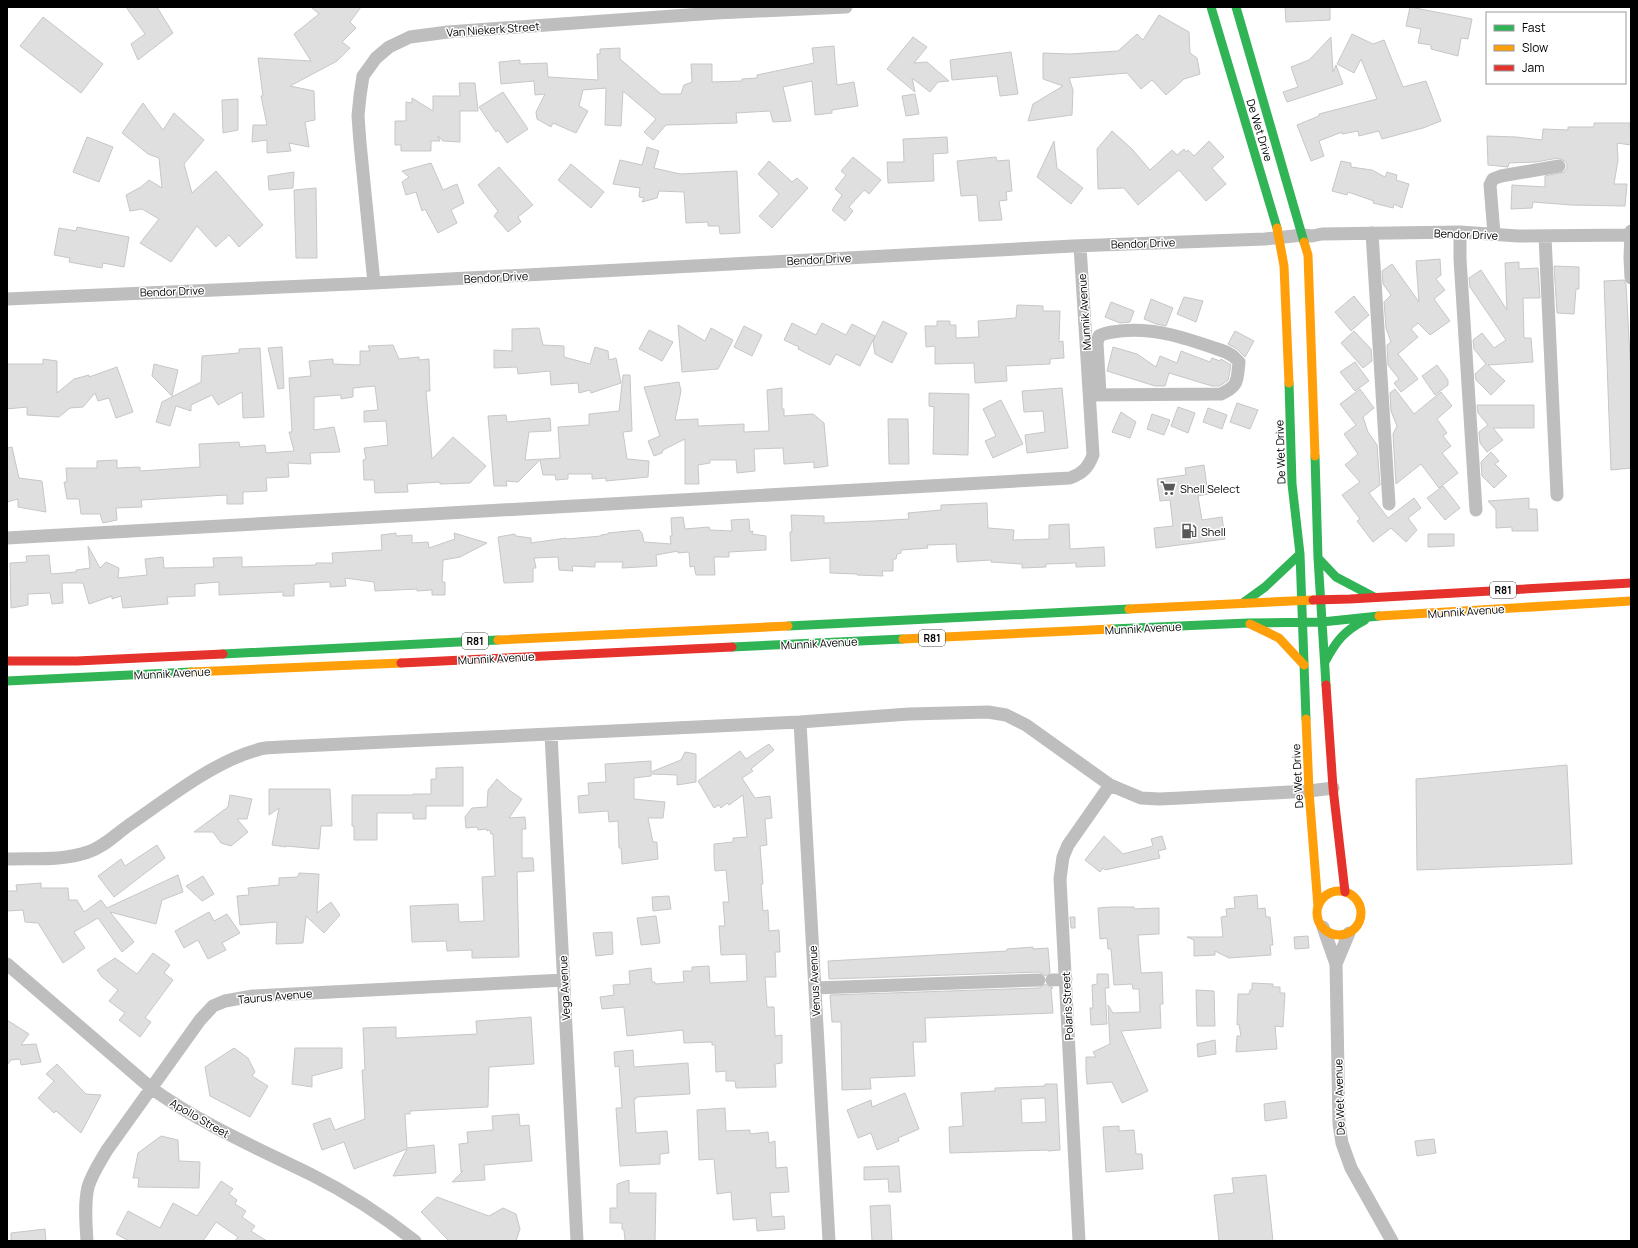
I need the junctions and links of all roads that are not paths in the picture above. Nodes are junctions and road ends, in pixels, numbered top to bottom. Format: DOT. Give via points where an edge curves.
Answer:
graph roads {
  1 [pos="846,7"];
  2 [pos="1211,7"];
  3 [pos="1236,7"];
  4 [pos="716,10"];
  5 [pos="1559,166"];
  6 [pos="1460,232"];
  7 [pos="1372,233"];
  8 [pos="1494,234"];
  9 [pos="1631,234"];
  10 [pos="1304,235"];
  11 [pos="1545,236"];
  12 [pos="1280,238"];
  13 [pos="1080,246"];
  14 [pos="1631,278"];
  15 [pos="374,283"];
  16 [pos="7,298"];
  17 [pos="1095,394"];
  18 [pos="1557,495"];
  19 [pos="1389,504"];
  20 [pos="1476,510"];
  21 [pos="7,538"];
  22 [pos="1300,554"];
  23 [pos="1318,558"];
  24 [pos="1631,583"];
  25 [pos="1376,598"];
  26 [pos="1301,600"];
  27 [pos="1320,600"];
  28 [pos="1631,600"];
  29 [pos="1243,603"];
  30 [pos="1373,616"];
  31 [pos="1303,621"];
  32 [pos="1322,622"];
  33 [pos="1248,623"];
  34 [pos="7,660"];
  35 [pos="1325,662"];
  36 [pos="1304,665"];
  37 [pos="34,680"];
  38 [pos="7,681"];
  39 [pos="7,689"];
  40 [pos="800,722"];
  41 [pos="551,734"];
  42 [pos="1110,785"];
  43 [pos="1333,788"];
  44 [pos="1309,791"];
  45 [pos="7,859"];
  46 [pos="1345,892"];
  47 [pos="1318,907"];
  48 [pos="1323,927"];
  49 [pos="1349,933"];
  50 [pos="7,964"];
  51 [pos="1336,964"];
  52 [pos="564,980"];
  53 [pos="1066,980"];
  54 [pos="815,988"];
  55 [pos="151,1088"];
  56 [pos="87,1241"];
  57 [pos="415,1241"];
  58 [pos="577,1241"];
  59 [pos="829,1241"];
  60 [pos="1079,1241"];
  61 [pos="1392,1241"];
  1 -- 4 [label="street, Van Niekerk Street"];
  2 -- 12 [label="main road, De Wet Drive"];
  3 -- 10 [label="main road, De Wet Drive"];
  4 -- 15 [label="street, Van Niekerk Street" via="448,32 410,37 389,47 376,58 363,76 360,96 360,143"];
  5 -- 8 [label="street" via="1493,179 1490,185"];
  6 -- 7 [label="street, Bendor Drive"];
  6 -- 8 [label="street, Bendor Drive"];
  6 -- 20 [label="street"];
  7 -- 10 [label="street, Bendor Drive"];
  7 -- 19 [label="street"];
  8 -- 11 [label="street, Bendor Drive"];
  9 -- 11 [label="street, Bendor Drive"];
  9 -- 14 [label="street"];
  10 -- 12 [label="street, Bendor Drive"];
  10 -- 23 [label="main road, De Wet Drive" via="1308,255"];
  11 -- 18 [label="street"];
  12 -- 13 [label="street, Bendor Drive"];
  12 -- 22 [label="main road, De Wet Drive" via="1284,266 1289,368 1292,484"];
  13 -- 15 [label="street, Bendor Drive"];
  13 -- 17 [label="street, Munnik Avenue"];
  15 -- 16 [label="street, Bendor Drive"];
  17 -- 17 [label="street" via="1221,394 1231,390 1237,382 1239,362 1226,352 1164,332 1144,330 1105,333 1099,336 1097,343"];
  17 -- 21 [label="street, Munnik Avenue" via="1093,455 1082,473 1070,478"];
  22 -- 26 [label="main road, De Wet Drive"];
  22 -- 29 [label="main road" via="1265,587"];
  23 -- 25 [label="main road" via="1336,576"];
  23 -- 27 [label="main road, De Wet Drive"];
  24 -- 25 [label="main road, Munnik Avenue / R81"];
  25 -- 27 [label="main road, Munnik Avenue / R81"];
  26 -- 27 [label="main road, Munnik Avenue / R81"];
  26 -- 29 [label="main road, Munnik Avenue / R81"];
  26 -- 31 [label="main road, De Wet Drive"];
  27 -- 32 [label="main road, De Wet Drive"];
  28 -- 30 [label="main road, Munnik Avenue / R81"];
  29 -- 34 [label="main road, Munnik Avenue / R81" via="85,660"];
  30 -- 32 [label="main road, Munnik Avenue / R81"];
  30 -- 35 [label="main road" via="1341,634"];
  31 -- 32 [label="main road, Munnik Avenue / R81"];
  31 -- 33 [label="main road, Munnik Avenue / R81"];
  31 -- 36 [label="main road, De Wet Drive"];
  32 -- 35 [label="main road, De Wet Drive"];
  33 -- 36 [label="main road" via="1279,638"];
  33 -- 37 [label="main road, Munnik Avenue / R81"];
  35 -- 43 [label="main road, De Wet Drive"];
  36 -- 44 [label="main road, De Wet Drive"];
  37 -- 38 [label="main road, Munnik Avenue / R81"];
  37 -- 39 [label="main road"];
  40 -- 41 [label="street"];
  40 -- 42 [label="street" via="909,714 988,712 1006,715 1026,725"];
  40 -- 54 [label="street, Venus Avenue"];
  41 -- 45 [label="street" via="258,749 236,757 208,773 90,852 68,857"];
  41 -- 52 [label="street, Vega Avenue"];
  42 -- 44 [label="street" via="1141,798 1159,799"];
  42 -- 53 [label="street, Polaris Street" via="1076,831 1063,857 1060,879"];
  43 -- 44 [label="street"];
  43 -- 46 [label="main road, De Wet Drive"];
  44 -- 47 [label="main road, De Wet Drive"];
  46 -- 47 [label="main road" via="1332,891 1321,900"];
  46 -- 49 [label="main road" via="1354,895 1362,915 1360,922"];
  47 -- 48 [label="main road" via="1317,914"];
  48 -- 49 [label="main road" via="1335,934"];
  48 -- 51 [label="street, De Wet Avenue"];
  49 -- 51 [label="street, De Wet Avenue"];
  50 -- 55 [label="street, Apollo Street"];
  51 -- 61 [label="street, De Wet Avenue" via="1339,1124 1342,1143 1351,1168"];
  52 -- 55 [label="street, Taurus Avenue" via="253,996 225,1001 213,1006 200,1020"];
  52 -- 58 [label="street, Vega Avenue"];
  53 -- 54 [label="street"];
  53 -- 60 [label="street, Polaris Street"];
  54 -- 59 [label="street, Venus Avenue"];
  55 -- 56 [label="street, Taurus Avenue" via="96,1168 88,1186"];
  55 -- 57 [label="street, Apollo Street" via="177,1107 218,1130 358,1201"];
}
